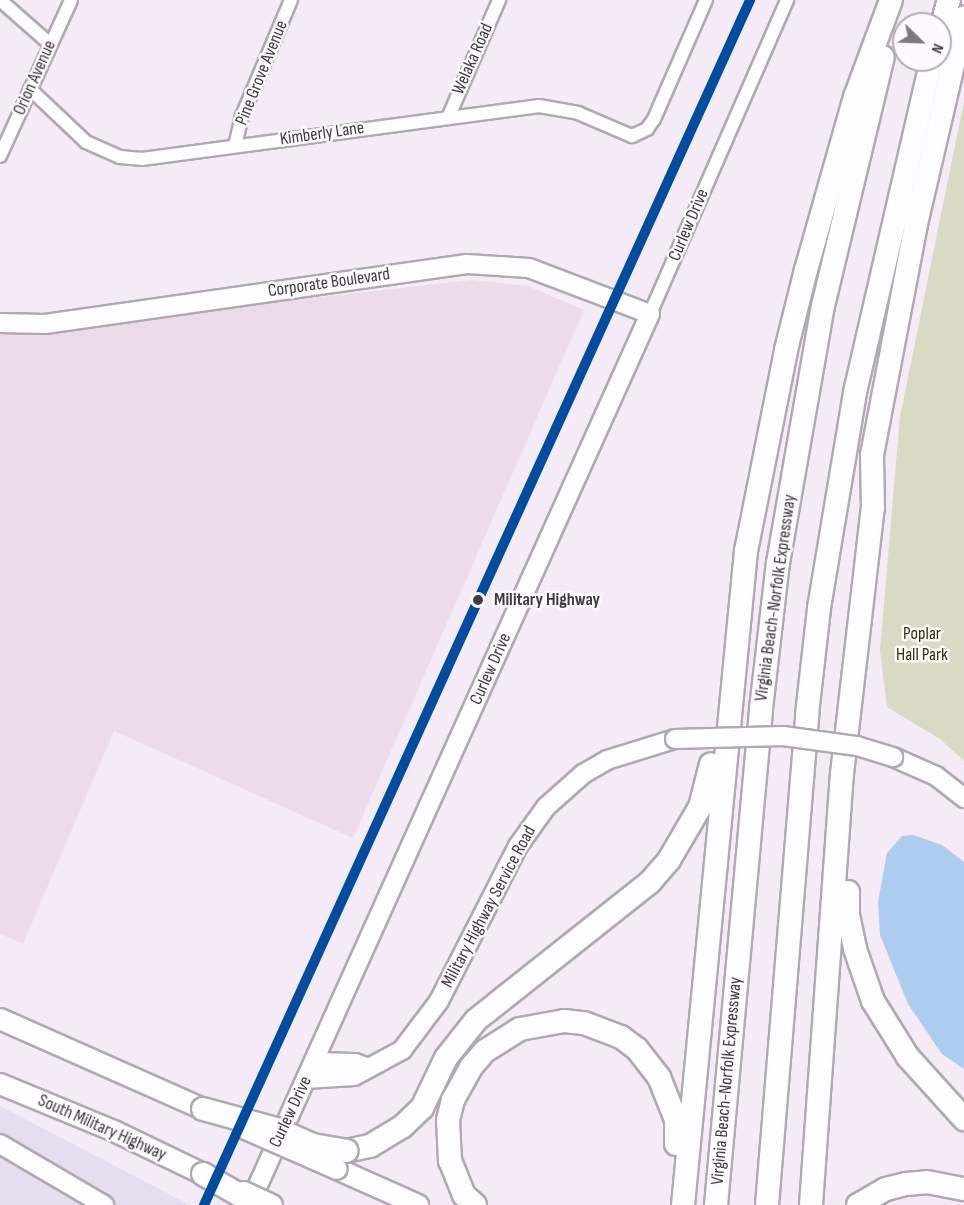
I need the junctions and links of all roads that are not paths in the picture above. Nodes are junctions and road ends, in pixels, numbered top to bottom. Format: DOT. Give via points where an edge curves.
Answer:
graph roads {
  1 [pos="0,0"];
  2 [pos="71,0"];
  3 [pos="291,0"];
  4 [pos="499,0"];
  5 [pos="706,0"];
  6 [pos="787,0"];
  7 [pos="891,0"];
  8 [pos="898,0"];
  9 [pos="964,18"];
  10 [pos="50,44"];
  11 [pos="929,72"];
  12 [pos="30,89"];
  13 [pos="448,118"];
  14 [pos="235,146"];
  15 [pos="0,156"];
  16 [pos="650,314"];
  17 [pos="0,323"];
  18 [pos="735,642"];
  19 [pos="726,735"];
  20 [pos="842,774"];
  21 [pos="964,798"];
  22 [pos="0,1019"];
  23 [pos="314,1062"];
  24 [pos="366,1067"];
  25 [pos="306,1079"];
  26 [pos="0,1084"];
  27 [pos="193,1105"];
  28 [pos="964,1119"];
  29 [pos="0,1144"];
  30 [pos="341,1160"];
  31 [pos="203,1174"];
  32 [pos="964,1189"];
  33 [pos="104,1205"];
  34 [pos="249,1205"];
  35 [pos="257,1205"];
  36 [pos="272,1205"];
  37 [pos="418,1205"];
  38 [pos="475,1205"];
  39 [pos="681,1205"];
  40 [pos="716,1205"];
  41 [pos="767,1205"];
  42 [pos="811,1205"];
  43 [pos="858,1205"];
  1 -- 10 [label="street"];
  2 -- 10 [label="street, Orion Avenue"];
  3 -- 14 [label="street, Pine Grove Avenue" via="242,116"];
  4 -- 13 [label="street, Welaka Road"];
  5 -- 13 [label="street, Kimberly Lane" via="654,119 647,129 632,136 558,108 539,106"];
  6 -- 16 [label="street, Curlew Drive"];
  7 -- 18 [label="highway" via="855,97 786,350 746,551"];
  8 -- 40 [label="highway, Virginia Beach-Norfolk Expressway" via="823,306 778,563 760,709"];
  9 -- 20 [label="highway" via="918,213 872,455 873,507"];
  10 -- 12 [label="street, Orion Avenue"];
  11 -- 41 [label="highway" via="856,388 819,608"];
  12 -- 14 [label="street, Kimberly Lane" via="87,142 120,157 142,159"];
  12 -- 15 [label="street, Orion Avenue"];
  13 -- 14 [label="street, Kimberly Lane"];
  16 -- 17 [label="street, Corporate Boulevard" via="529,268 467,264 45,324"];
  16 -- 23 [label="street, Curlew Drive"];
  18 -- 19 [label="highway"];
  18 -- 30 [label="highway" via="708,783 700,807 669,860 629,900 476,1020 446,1058 422,1108 402,1127"];
  19 -- 21 [label="street, Military Highway Service Road, bridge" via="816,739 893,757 936,776"];
  19 -- 24 [label="street, Military Highway Service Road, bridge" via="675,739 607,760 583,774 546,807 518,846 426,1018 402,1050"];
  19 -- 39 [label="highway"];
  20 -- 28 [label="highway" via="848,915 864,978 888,1028 908,1057"];
  20 -- 42 [label="highway"];
  22 -- 27 [label="main road"];
  23 -- 24 [label="street"];
  23 -- 25 [label="street, Curlew Drive"];
  24 -- 25 [label="street, Military Highway Service Road" via="354,1076"];
  25 -- 34 [label="street, Curlew Drive"];
  26 -- 31 [label="main road, South Military Highway" via="114,1131"];
  27 -- 30 [label="highway, bridge" via="279,1130"];
  29 -- 33 [label="street"];
  30 -- 37 [label="main road"];
  31 -- 35 [label="highway, bridge"];
  31 -- 36 [label="main road, South Military Highway, bridge"];
  32 -- 43 [label="highway" via="927,1182 906,1184 886,1189"];
  38 -- 39 [label="highway" via="456,1181 447,1140 453,1100 462,1080 484,1051 501,1038 540,1023 564,1021 584,1023 621,1037 646,1058 659,1077 676,1120"];
}
